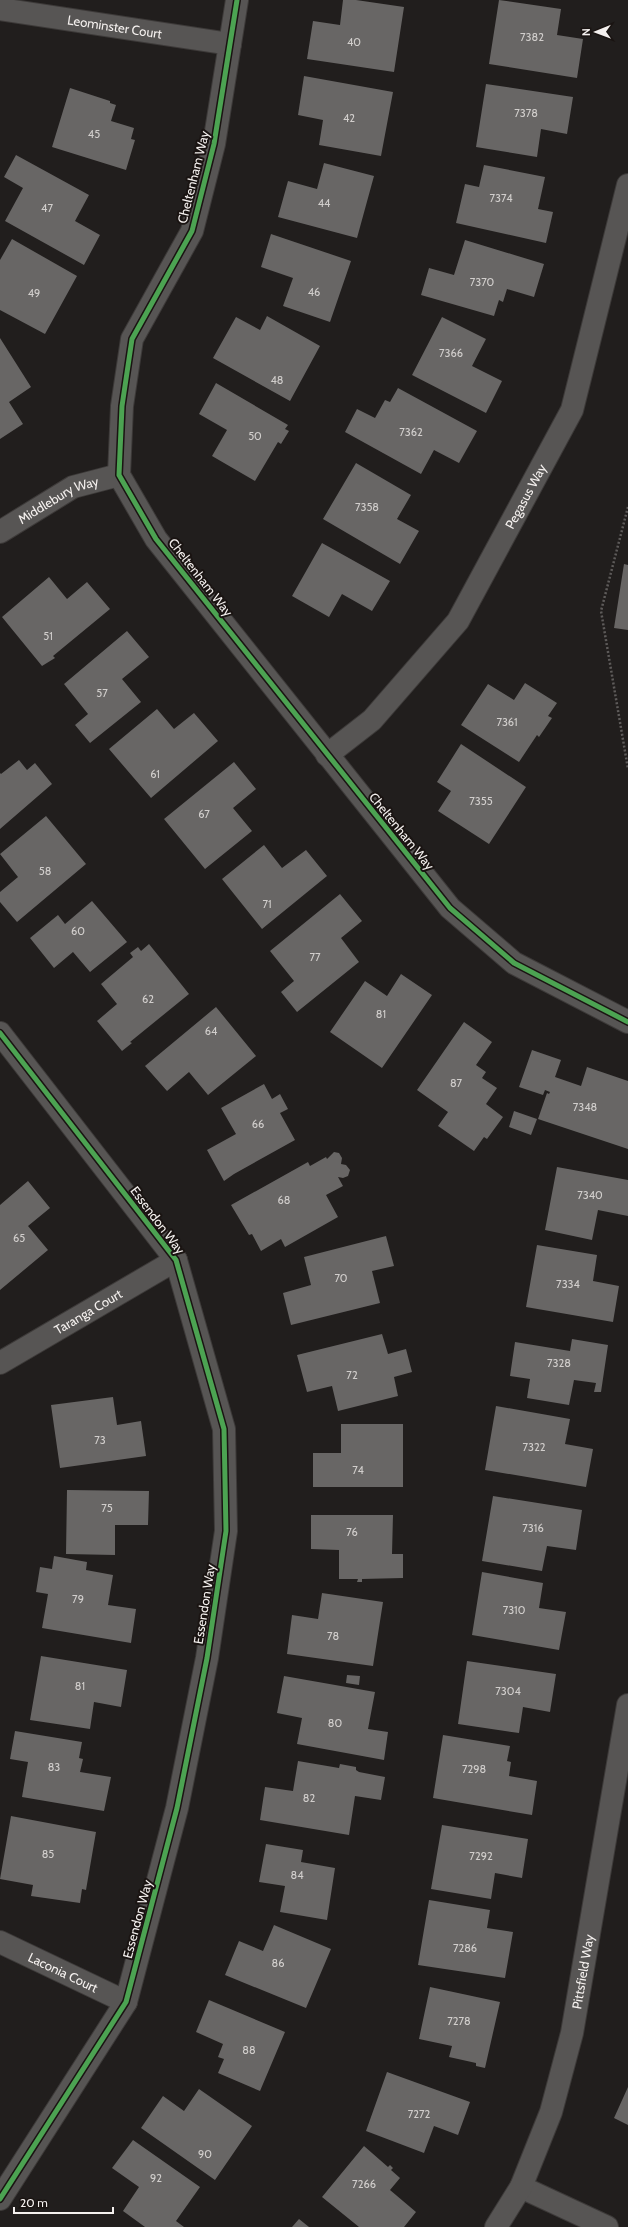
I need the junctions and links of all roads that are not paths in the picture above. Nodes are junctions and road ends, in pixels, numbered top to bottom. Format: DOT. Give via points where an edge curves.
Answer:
graph roads {
  1 [pos="237,0"];
  2 [pos="0,9"];
  3 [pos="230,44"];
  4 [pos="628,185"];
  5 [pos="120,475"];
  6 [pos="0,532"];
  7 [pos="327,755"];
  8 [pos="628,1022"];
  9 [pos="0,1033"];
  10 [pos="176,1260"];
  11 [pos="0,1363"];
  12 [pos="628,1704"];
  13 [pos="620,1805"];
  14 [pos="0,1942"];
  15 [pos="126,2002"];
  16 [pos="521,2187"];
  17 [pos="0,2199"];
  18 [pos="496,2227"];
  19 [pos="607,2227"];
  1 -- 3 [label="street, Cheltenham Way"];
  2 -- 3 [label="street, Leominster Court"];
  3 -- 5 [label="street, Cheltenham Way" via="214,144 192,231 132,339 122,406"];
  4 -- 7 [label="street, Pegasus Way" via="572,410 458,621 372,720"];
  5 -- 6 [label="street, Middlebury Way" via="73,487"];
  5 -- 7 [label="street, Cheltenham Way" via="156,539"];
  7 -- 8 [label="street, Cheltenham Way" via="450,908 514,963"];
  9 -- 10 [label="street, Essendon Way"];
  10 -- 11 [label="street, Taranga Court"];
  10 -- 15 [label="street, Essendon Way" via="224,1429 226,1531 207,1658 177,1808"];
  12 -- 13 [label="street, Pittsfield Way"];
  13 -- 16 [label="street, Pittsfield Way" via="572,2033 551,2112"];
  14 -- 15 [label="street, Laconia Court"];
  15 -- 17 [label="street, Essendon Way"];
  16 -- 18 [label="street, Pittsfield Way"];
  16 -- 19 [label="street"];
}
